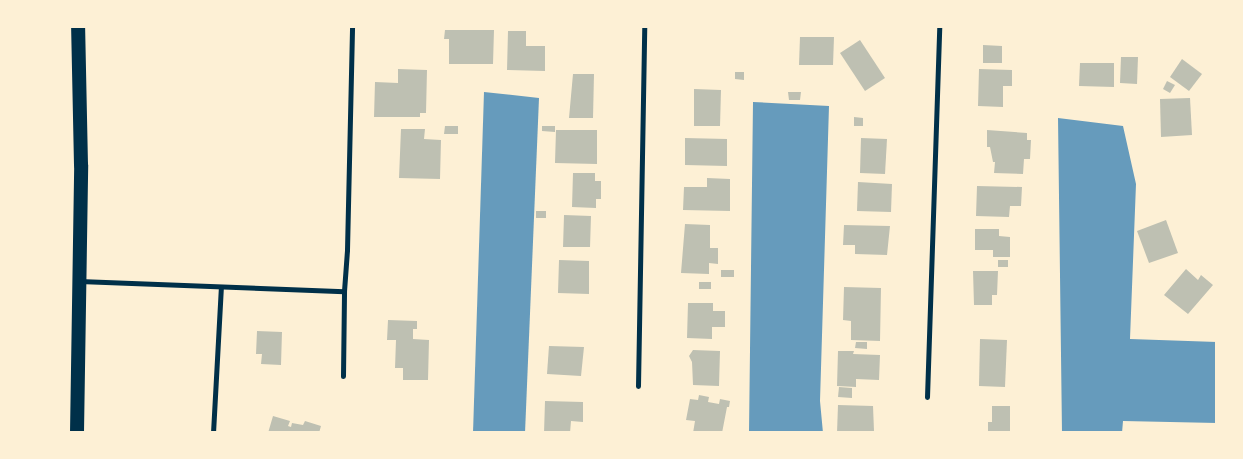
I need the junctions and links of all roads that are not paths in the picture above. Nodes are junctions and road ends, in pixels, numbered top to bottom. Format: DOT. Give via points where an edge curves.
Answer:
graph roads {
  1 [pos="78,26"];
  2 [pos="352,26"];
  3 [pos="644,26"];
  4 [pos="939,26"];
  5 [pos="79,280"];
  6 [pos="220,287"];
  7 [pos="344,291"];
  8 [pos="343,376"];
  9 [pos="638,386"];
  10 [pos="927,397"];
  11 [pos="77,433"];
  12 [pos="213,433"];
  1 -- 5 [label="highway" via="82,165"];
  2 -- 7 [label="street"];
  3 -- 9 [label="street"];
  4 -- 10 [label="street"];
  5 -- 6 [label="street"];
  5 -- 11 [label="highway"];
  6 -- 7 [label="street"];
  6 -- 12 [label="street"];
  7 -- 8 [label="street"];
}
